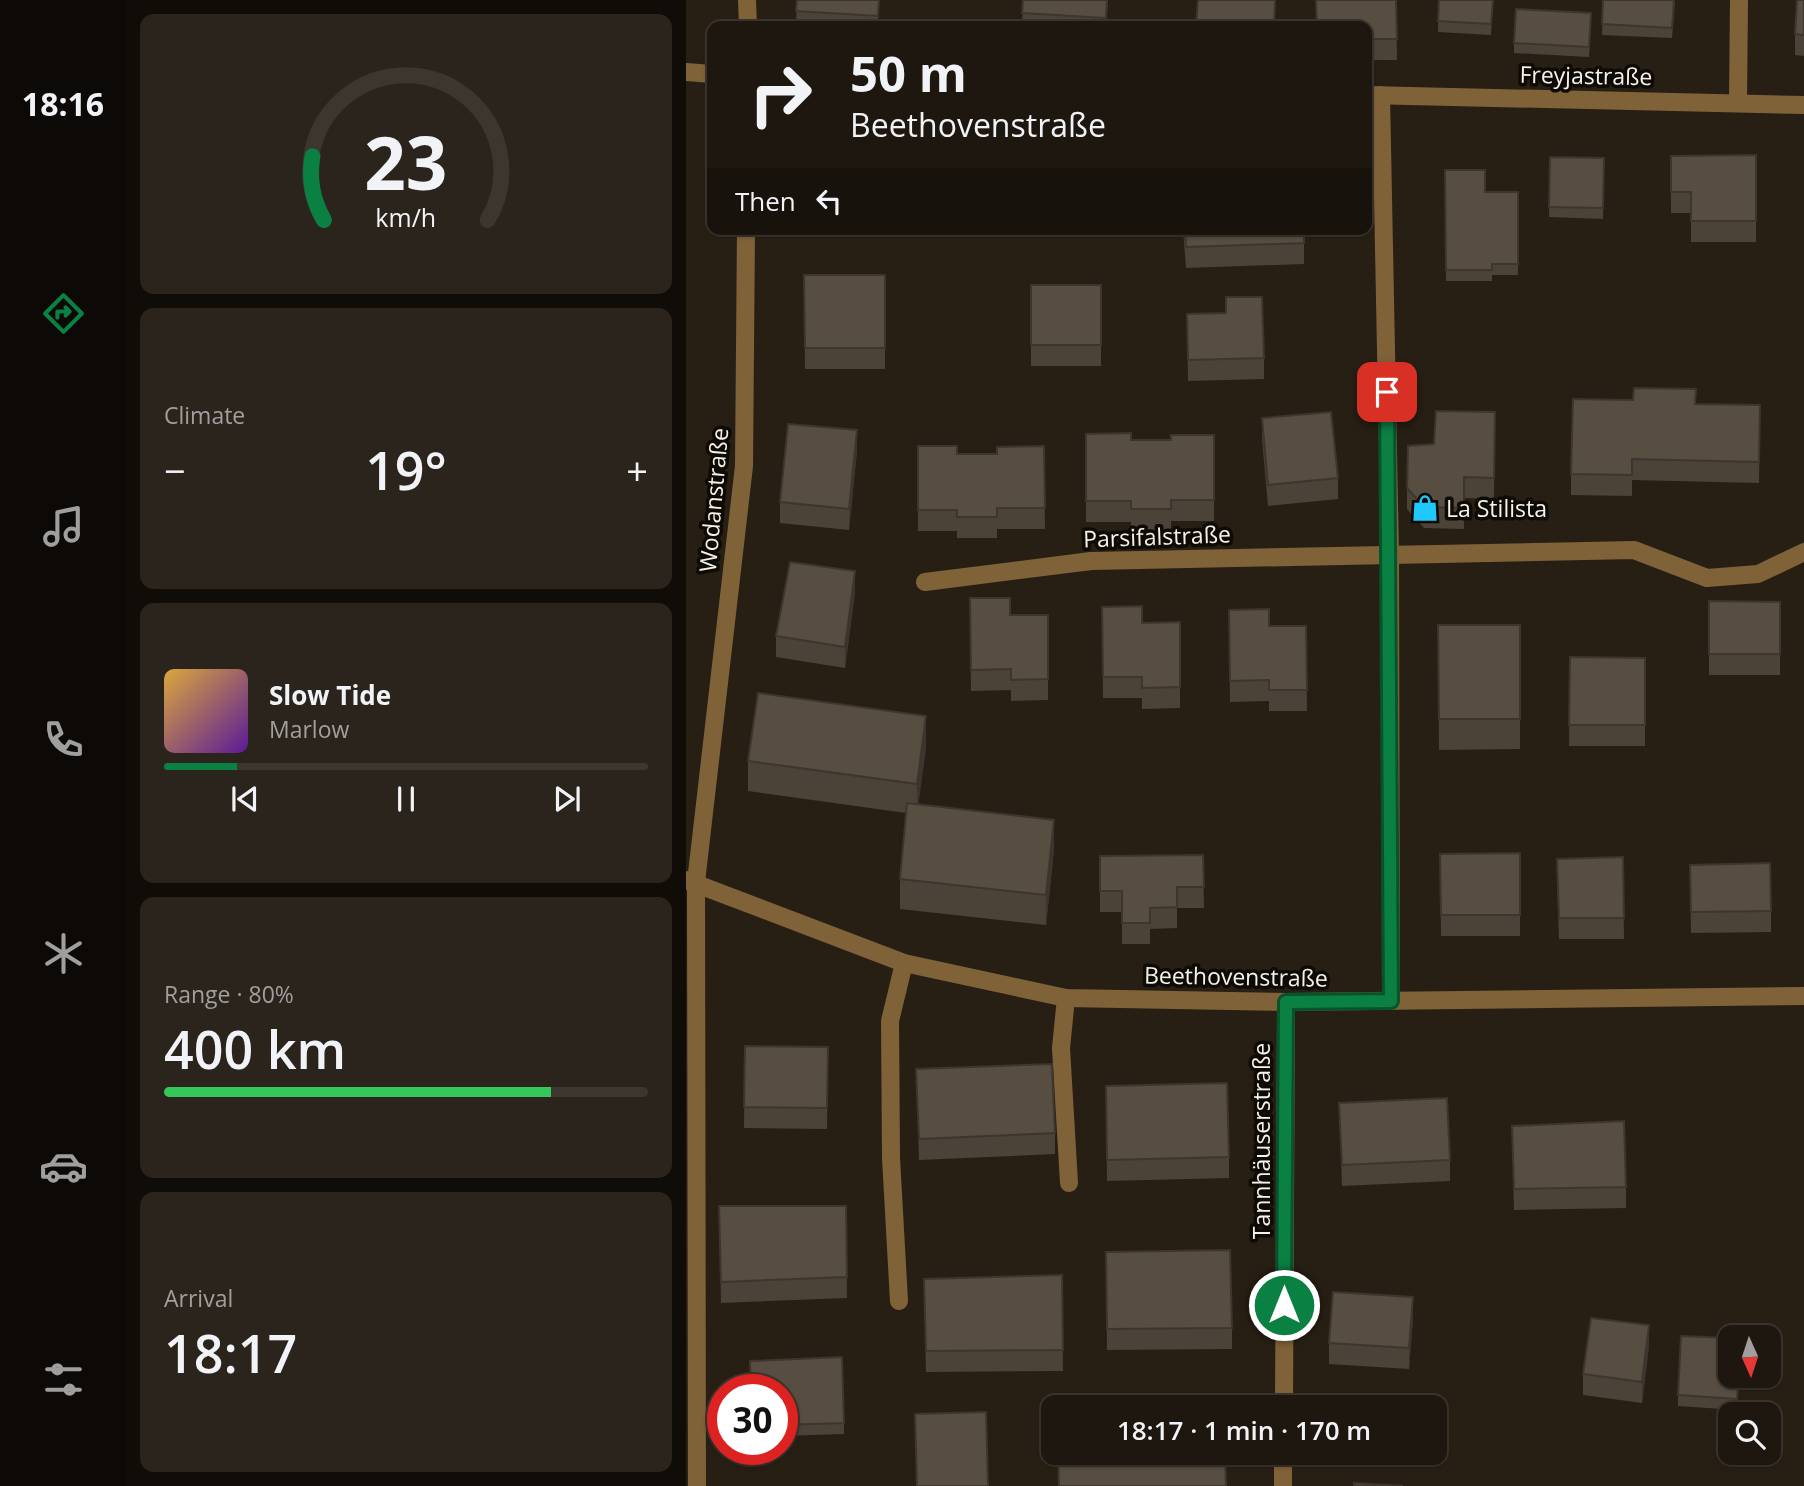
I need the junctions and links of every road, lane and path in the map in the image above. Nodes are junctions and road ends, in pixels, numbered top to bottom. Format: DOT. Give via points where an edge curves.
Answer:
graph roads {
  1 [pos="747,0"];
  2 [pos="1739,0"];
  3 [pos="748,21"];
  4 [pos="686,72"];
  5 [pos="707,74"];
  6 [pos="1374,95"];
  7 [pos="1738,103"];
  8 [pos="1804,105"];
  9 [pos="746,235"];
  10 [pos="1804,552"];
  11 [pos="1390,554"];
  12 [pos="925,582"];
  13 [pos="691,881"];
  14 [pos="904,963"];
  15 [pos="1804,996"];
  16 [pos="1066,998"];
  17 [pos="1391,1001"];
  18 [pos="1286,1002"];
  19 [pos="1069,1183"];
  20 [pos="899,1301"];
  21 [pos="1284,1395"];
  22 [pos="1283,1465"];
  23 [pos="697,1486"];
  24 [pos="1283,1486"];
  1 -- 3 [label="street"];
  2 -- 7 [label="street"];
  4 -- 5 [label="street"];
  6 -- 7 [label="street, Freyjastraße"];
  6 -- 11 [label="street"];
  7 -- 8 [label="street, Freyjastraße"];
  9 -- 13 [label="street, Wodanstraße" via="744,466"];
  10 -- 11 [label="street, Parsifalstraße" via="1758,574 1707,578 1634,550"];
  11 -- 12 [label="street, Parsifalstraße" via="1091,561"];
  11 -- 17 [label="street"];
  13 -- 14 [label="street, Beethovenstraße"];
  13 -- 23 [label="street, Wodanstraße"];
  14 -- 16 [label="street, Beethovenstraße"];
  14 -- 20 [label="street" via="890,1021"];
  15 -- 17 [label="street, Beethovenstraße"];
  16 -- 18 [label="street, Beethovenstraße"];
  16 -- 19 [label="street" via="1062,1048"];
  17 -- 18 [label="street, Beethovenstraße"];
  18 -- 21 [label="street, Tannhäuserstraße"];
  22 -- 24 [label="street"];
}
